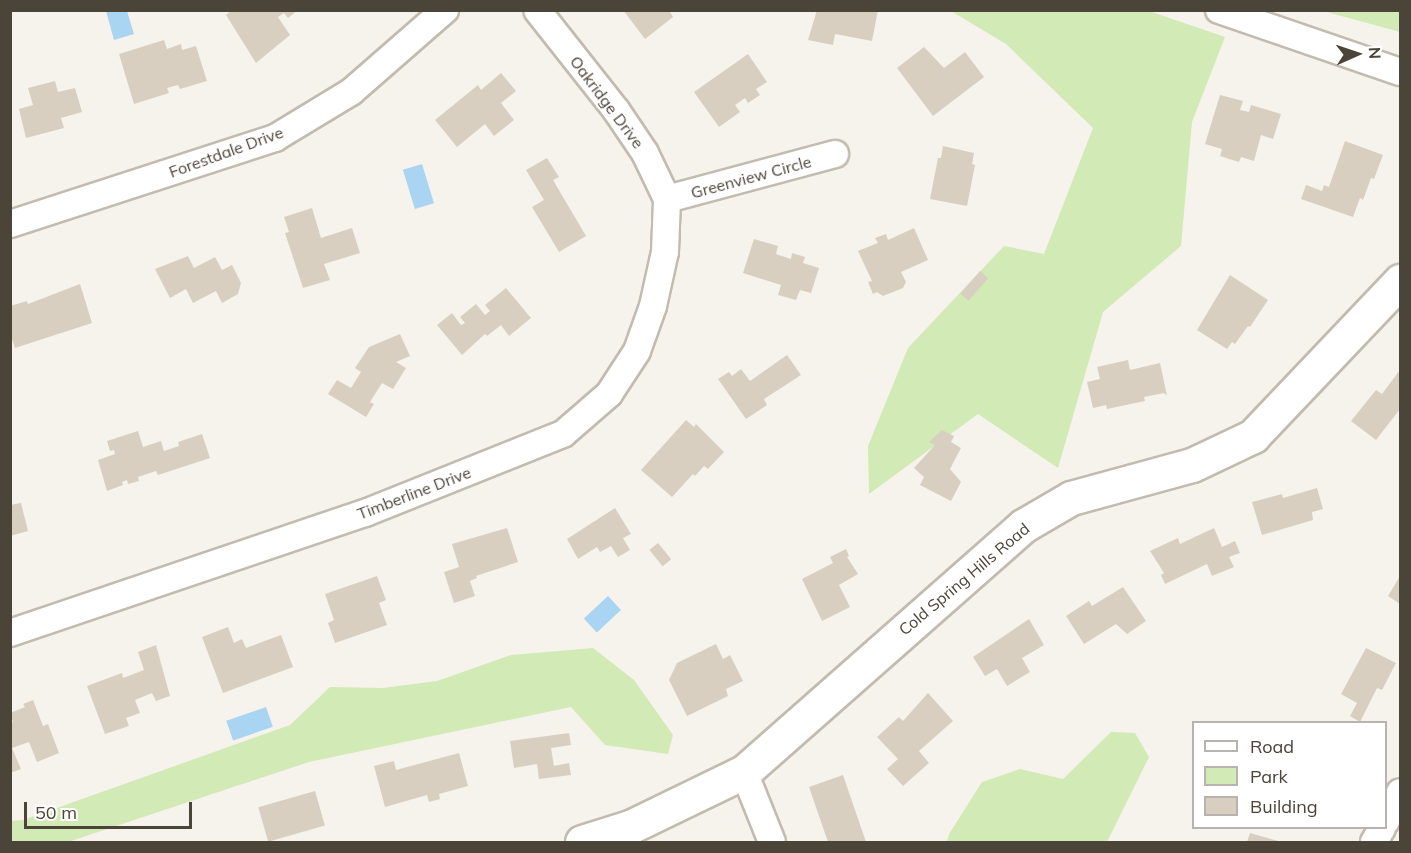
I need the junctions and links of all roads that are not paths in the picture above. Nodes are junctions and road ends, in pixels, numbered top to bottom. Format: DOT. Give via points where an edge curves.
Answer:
graph roads {
  1 [pos="445,10"];
  2 [pos="537,10"];
  3 [pos="1219,10"];
  4 [pos="1401,72"];
  5 [pos="835,154"];
  6 [pos="667,199"];
  7 [pos="10,224"];
  8 [pos="1401,281"];
  9 [pos="10,633"];
  10 [pos="744,772"];
  11 [pos="1401,792"];
  12 [pos="1387,819"];
  13 [pos="1381,829"];
  14 [pos="582,843"];
  15 [pos="772,843"];
  16 [pos="1374,843"];
  1 -- 7 [label="street, Forestdale Drive" via="351,92 275,138"];
  2 -- 6 [label="street, Oakridge Drive" via="616,110 645,153"];
  3 -- 4 [label="street"];
  5 -- 6 [label="street, Greenview Circle"];
  6 -- 9 [label="street, Timberline Drive" via="665,252 653,306 637,351 609,394 563,434 365,513"];
  8 -- 10 [label="street, Cold Spring Hills Road" via="1253,436 1192,465 1071,498 1023,526"];
  10 -- 14 [label="street, Cold Spring Hills Road" via="630,827"];
  10 -- 15 [label="street"];
  11 -- 12 [label="street"];
  13 -- 16 [label="street"];
}
